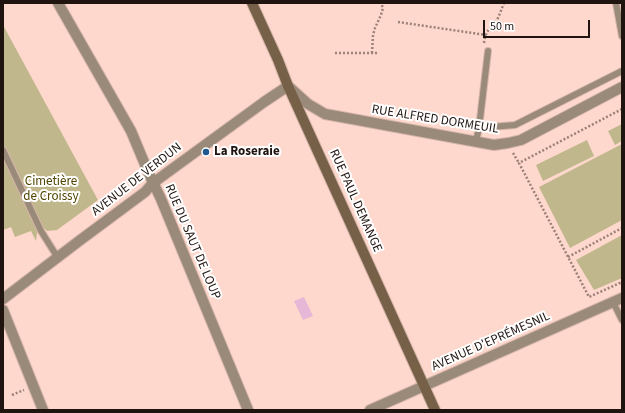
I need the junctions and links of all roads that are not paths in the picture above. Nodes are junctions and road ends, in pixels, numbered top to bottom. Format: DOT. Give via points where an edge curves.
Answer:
graph roads {
  1 [pos="58,3"];
  2 [pos="252,3"];
  3 [pos="616,3"];
  4 [pos="622,36"];
  5 [pos="488,51"];
  6 [pos="622,71"];
  7 [pos="288,86"];
  8 [pos="622,87"];
  9 [pos="479,128"];
  10 [pos="476,141"];
  11 [pos="3,150"];
  12 [pos="153,183"];
  13 [pos="58,258"];
  14 [pos="3,299"];
  15 [pos="618,300"];
  16 [pos="3,310"];
  17 [pos="622,320"];
  18 [pos="424,386"];
  19 [pos="43,410"];
  20 [pos="248,410"];
  21 [pos="370,410"];
  22 [pos="435,410"];
  1 -- 12 [label="street, RUE DU SAUT DE LOUP" via="131,131"];
  2 -- 7 [label="main road, RUE PAUL DEMANGE"];
  3 -- 4 [label="lane"];
  5 -- 9 [label="lane"];
  6 -- 9 [label="lane" via="515,125"];
  7 -- 10 [label="street, RUE ALFRED DORMEUIL" via="308,104 325,114"];
  7 -- 12 [label="street, AVENUE DE VERDUN"];
  7 -- 18 [label="main road, RUE PAUL DEMANGE"];
  8 -- 10 [label="street, RUE ALFRED DORMEUIL" via="521,140 494,144"];
  9 -- 10 [label="lane"];
  11 -- 13 [label="lane" via="41,231"];
  12 -- 13 [label="street, AVENUE DE VERDUN" via="145,192"];
  12 -- 20 [label="street, RUE DU SAUT DE LOUP"];
  13 -- 14 [label="street, AVENUE DE VERDUN"];
  15 -- 17 [label="lane"];
  15 -- 18 [label="street, AVENUE D'EPRÉMESNIL"];
  16 -- 19 [label="street"];
  18 -- 21 [label="street, AVENUE D'EPRÉMESNIL"];
  18 -- 22 [label="main road, RUE PAUL DEMANGE"];
}
